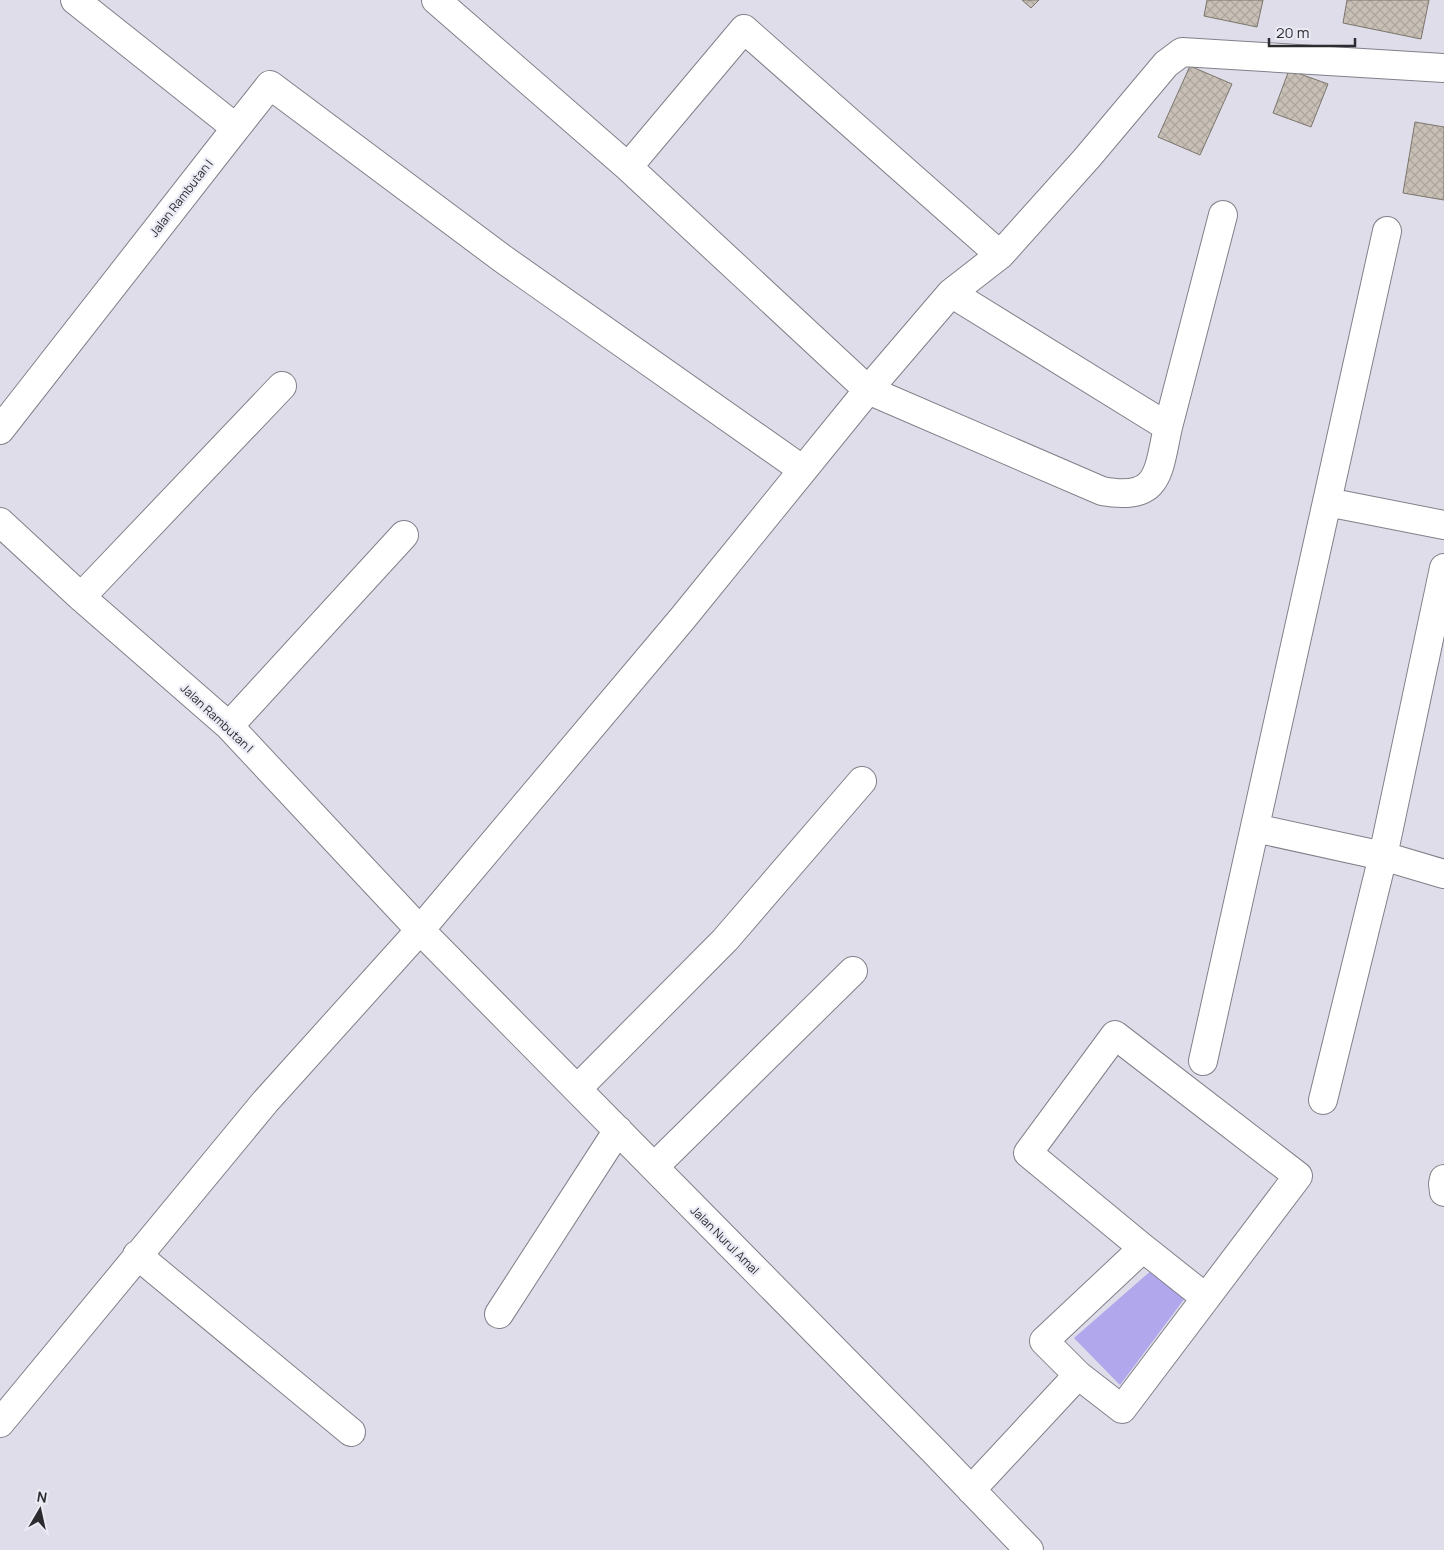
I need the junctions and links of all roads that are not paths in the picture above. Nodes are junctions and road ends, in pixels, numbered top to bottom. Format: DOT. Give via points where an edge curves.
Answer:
graph roads {
  1 [pos="75,0"];
  2 [pos="436,0"];
  3 [pos="1444,68"];
  4 [pos="236,128"];
  5 [pos="628,167"];
  6 [pos="1223,215"];
  7 [pos="1387,231"];
  8 [pos="1000,255"];
  9 [pos="951,293"];
  10 [pos="282,386"];
  11 [pos="868,390"];
  12 [pos="1168,427"];
  13 [pos="0,430"];
  14 [pos="803,470"];
  15 [pos="1326,502"];
  16 [pos="0,522"];
  17 [pos="1444,525"];
  18 [pos="404,535"];
  19 [pos="1444,568"];
  20 [pos="81,597"];
  21 [pos="229,726"];
  22 [pos="862,781"];
  23 [pos="1254,828"];
  24 [pos="1383,856"];
  25 [pos="1444,874"];
  26 [pos="420,930"];
  27 [pos="853,971"];
  28 [pos="1204,1061"];
  29 [pos="577,1088"];
  30 [pos="1323,1100"];
  31 [pos="618,1130"];
  32 [pos="654,1167"];
  33 [pos="1444,1179"];
  34 [pos="1444,1192"];
  35 [pos="1143,1248"];
  36 [pos="137,1256"];
  37 [pos="1206,1298"];
  38 [pos="499,1314"];
  39 [pos="1078,1375"];
  40 [pos="0,1422"];
  41 [pos="351,1432"];
  42 [pos="971,1490"];
  43 [pos="1029,1550"];
  1 -- 4 [label="street"];
  2 -- 5 [label="street"];
  3 -- 8 [label="street" via="1182,52 1166,64"];
  4 -- 13 [label="street, Jalan Rambutan I"];
  4 -- 14 [label="street, Jalan Rambutan I" via="270,86 503,259"];
  5 -- 8 [label="street" via="744,29"];
  5 -- 11 [label="street"];
  6 -- 12 [label="street"];
  7 -- 15 [label="street"];
  8 -- 9 [label="street"];
  9 -- 11 [label="street"];
  9 -- 12 [label="street"];
  10 -- 20 [label="street"];
  11 -- 12 [label="street" via="1102,491 1118,494 1141,491 1155,479"];
  11 -- 14 [label="street"];
  14 -- 26 [label="street"];
  15 -- 17 [label="street"];
  15 -- 23 [label="street"];
  16 -- 20 [label="street, Jalan Rambutan I"];
  18 -- 21 [label="street"];
  19 -- 24 [label="street"];
  20 -- 21 [label="street, Jalan Rambutan I"];
  21 -- 26 [label="street, Jalan Rambutan I"];
  22 -- 29 [label="street" via="725,940"];
  23 -- 24 [label="street"];
  23 -- 28 [label="street"];
  24 -- 25 [label="street"];
  24 -- 30 [label="street"];
  26 -- 29 [label="street, Jalan Nurul Amal"];
  26 -- 36 [label="street" via="265,1102"];
  27 -- 32 [label="street"];
  29 -- 31 [label="street, Jalan Nurul Amal"];
  31 -- 32 [label="street, Jalan Nurul Amal"];
  31 -- 38 [label="street"];
  32 -- 42 [label="street, Jalan Nurul Amal"];
  33 -- 34 [label="street"];
  35 -- 37 [label="street"];
  35 -- 37 [label="street" via="1028,1153 1115,1035 1298,1176"];
  35 -- 39 [label="street" via="1044,1341"];
  36 -- 40 [label="street"];
  36 -- 41 [label="street"];
  37 -- 39 [label="street" via="1122,1409"];
  39 -- 42 [label="street"];
  42 -- 43 [label="street, Jalan Nurul Amal"];
}
